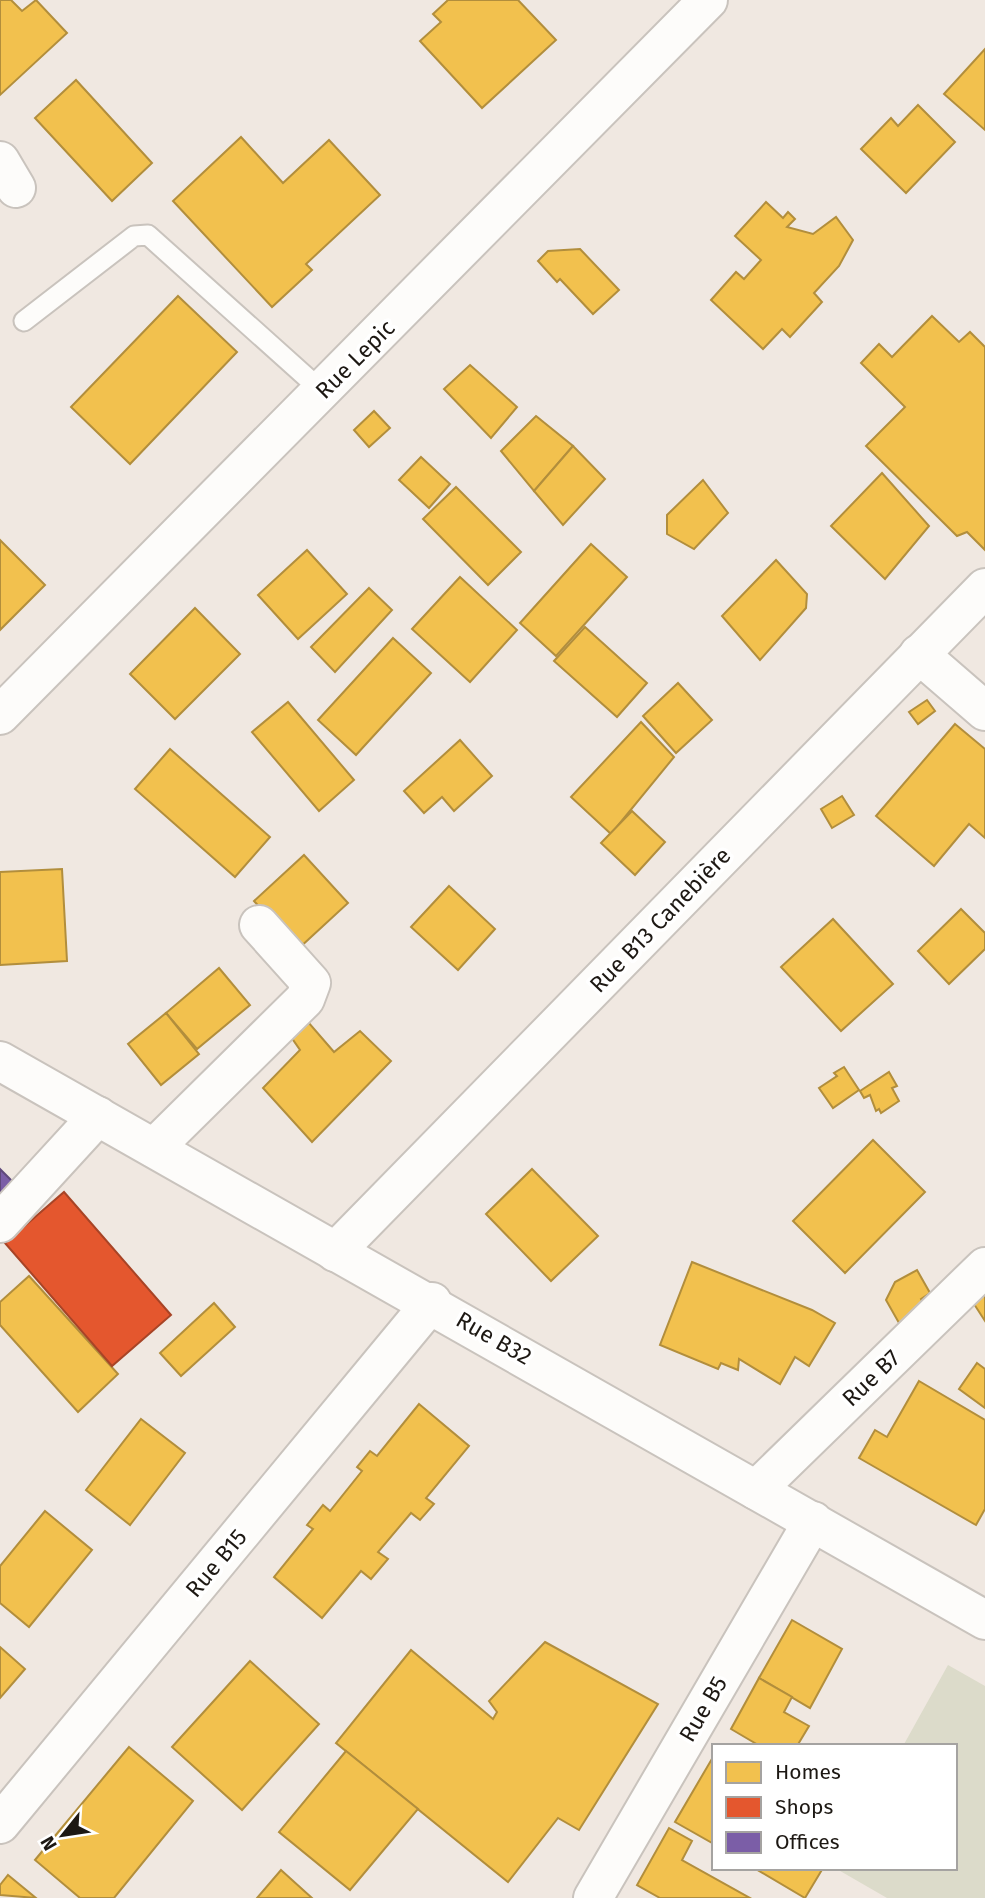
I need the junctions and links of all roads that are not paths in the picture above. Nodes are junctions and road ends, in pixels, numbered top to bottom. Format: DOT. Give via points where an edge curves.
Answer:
graph roads {
  1 [pos="708,0"];
  2 [pos="24,321"];
  3 [pos="323,391"];
  4 [pos="985,589"];
  5 [pos="919,654"];
  6 [pos="985,711"];
  7 [pos="0,715"];
  8 [pos="259,925"];
  9 [pos="0,1061"];
  10 [pos="98,1116"];
  11 [pos="154,1148"];
  12 [pos="0,1223"];
  13 [pos="335,1252"];
  14 [pos="985,1266"];
  15 [pos="432,1302"];
  16 [pos="756,1490"];
  17 [pos="813,1521"];
  18 [pos="985,1620"];
  19 [pos="0,1824"];
  20 [pos="593,1898"];
  1 -- 3 [label="street, Rue Lepic"];
  2 -- 3 [label="lane" via="134,236 148,235"];
  3 -- 7 [label="street, Rue Lepic"];
  4 -- 5 [label="street, Rue B13 Canebière"];
  5 -- 6 [label="street"];
  5 -- 13 [label="street, Rue B13 Canebière"];
  8 -- 11 [label="street" via="311,983 305,999"];
  9 -- 10 [label="street, Rue B32"];
  10 -- 11 [label="street, Rue B32"];
  10 -- 12 [label="street"];
  11 -- 13 [label="street, Rue B32"];
  13 -- 15 [label="street, Rue B32"];
  14 -- 16 [label="street, Rue B7"];
  15 -- 16 [label="street, Rue B32"];
  15 -- 19 [label="street, Rue B15"];
  16 -- 17 [label="street, Rue B32"];
  17 -- 18 [label="street, Rue B32"];
  17 -- 20 [label="street, Rue B5"];
}
